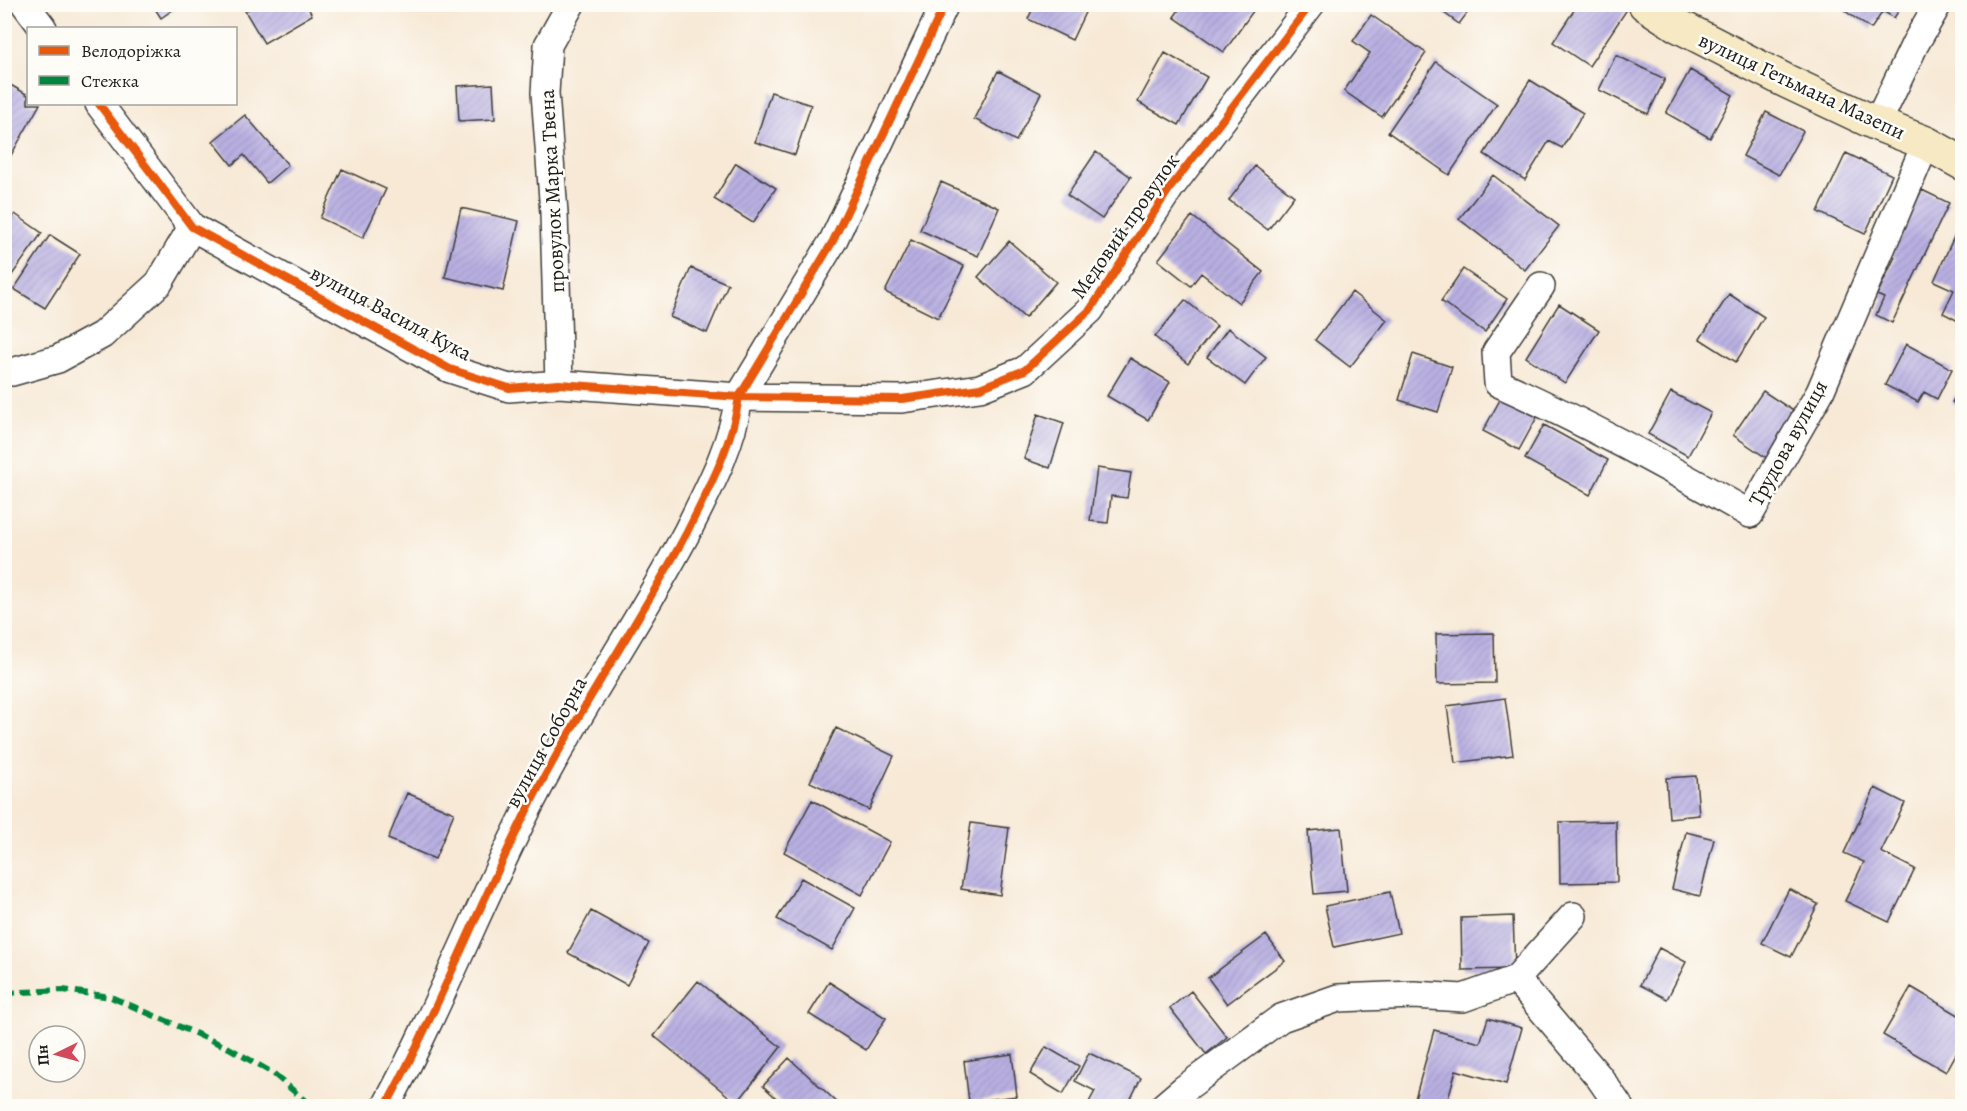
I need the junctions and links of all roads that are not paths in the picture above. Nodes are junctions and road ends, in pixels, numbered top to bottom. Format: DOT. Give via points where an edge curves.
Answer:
graph roads {
  1 [pos="25,4"];
  2 [pos="571,4"];
  3 [pos="945,4"];
  4 [pos="1311,4"];
  5 [pos="1645,4"];
  6 [pos="1938,4"];
  7 [pos="42,27"];
  8 [pos="100,105"];
  9 [pos="1878,124"];
  10 [pos="1926,143"];
  11 [pos="1962,163"];
  12 [pos="192,226"];
  13 [pos="1541,286"];
  14 [pos="4,372"];
  15 [pos="559,384"];
  16 [pos="739,397"];
  17 [pos="1573,916"];
  18 [pos="1516,979"];
  19 [pos="386,1107"];
  20 [pos="1164,1107"];
  21 [pos="1619,1107"];
  1 -- 7 [label="street"];
  2 -- 15 [label="street, провулок Марка Твена" via="548,45 546,93"];
  3 -- 16 [label="street, вулиця Соборна" via="832,241"];
  4 -- 16 [label="street, Медовий провулок" via="1170,188 1090,310 1025,370 980,388 902,399"];
  5 -- 9 [label="street, вулиця Гетьмана Мазепи" via="1785,81"];
  6 -- 9 [label="street"];
  8 -- 12 [label="street, вулиця Василя Кука"];
  9 -- 10 [label="street, вулиця Гетьмана Мазепи"];
  10 -- 11 [label="street, вулиця Гетьмана Мазепи"];
  10 -- 13 [label="street, Трудова вулиця" via="1820,392 1750,514 1617,439 1498,384 1496,352"];
  12 -- 14 [label="street" via="159,283 102,335 58,359"];
  12 -- 15 [label="street, вулиця Василя Кука" via="450,369 509,388"];
  15 -- 16 [label="street, вулиця Василя Кука"];
  16 -- 19 [label="street, вулиця Соборна" via="731,434 711,485 539,786"];
  17 -- 18 [label="street"];
  18 -- 20 [label="street" via="1463,998 1338,998 1281,1018"];
  18 -- 21 [label="street" via="1599,1077"];
}
